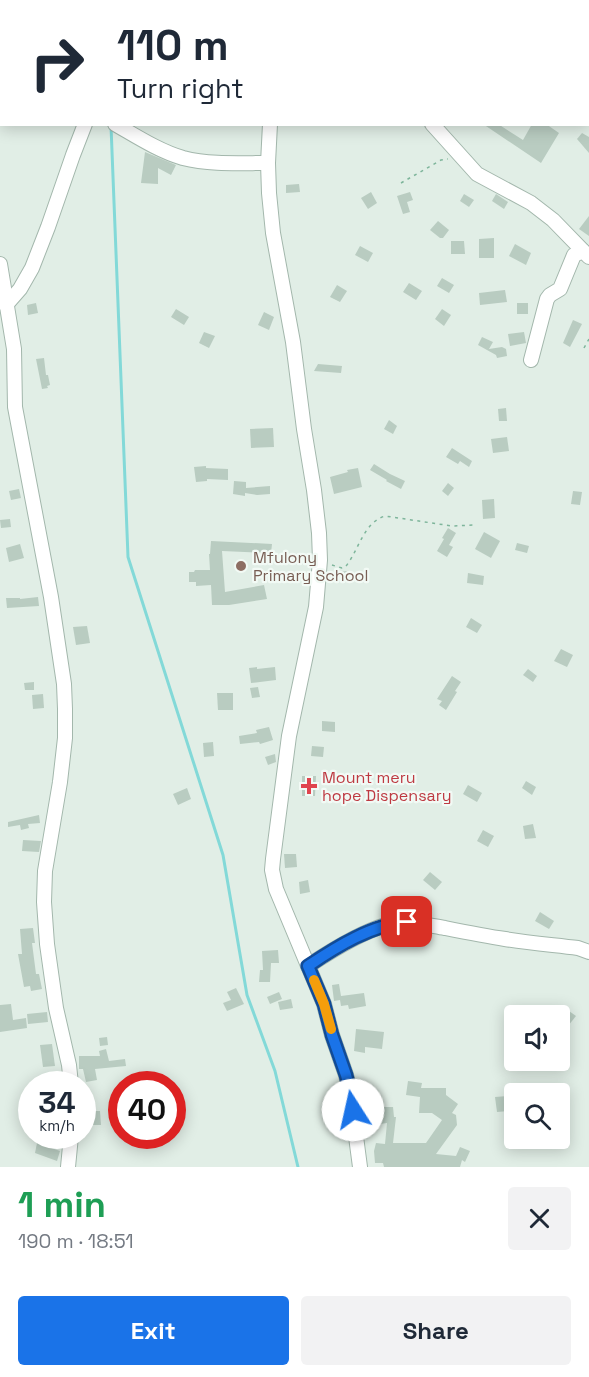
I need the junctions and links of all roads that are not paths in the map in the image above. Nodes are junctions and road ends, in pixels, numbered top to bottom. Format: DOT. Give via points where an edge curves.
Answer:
graph roads {
  1 [pos="85,126"];
  2 [pos="119,126"];
  3 [pos="270,126"];
  4 [pos="434,126"];
  5 [pos="268,163"];
  6 [pos="586,254"];
  7 [pos="0,264"];
  8 [pos="6,305"];
  9 [pos="531,360"];
  10 [pos="589,952"];
  11 [pos="308,966"];
  12 [pos="70,1071"];
  13 [pos="70,1149"];
  14 [pos="68,1167"];
  15 [pos="360,1167"];
  1 -- 8 [label="street" via="32,268"];
  2 -- 5 [label="street" via="183,158"];
  3 -- 5 [label="street"];
  4 -- 6 [label="street" via="477,174 531,203"];
  5 -- 11 [label="street" via="273,233 296,357 319,533 316,607 289,736 272,870"];
  6 -- 9 [label="street" via="574,255 560,289 547,299"];
  7 -- 8 [label="street"];
  8 -- 12 [label="street" via="14,349 15,407 64,684 65,738 44,902 56,1008"];
  10 -- 11 [label="street" via="407,922 386,925 363,935"];
  11 -- 15 [label="street" via="324,1004 350,1091"];
  13 -- 14 [label="street"];
}
